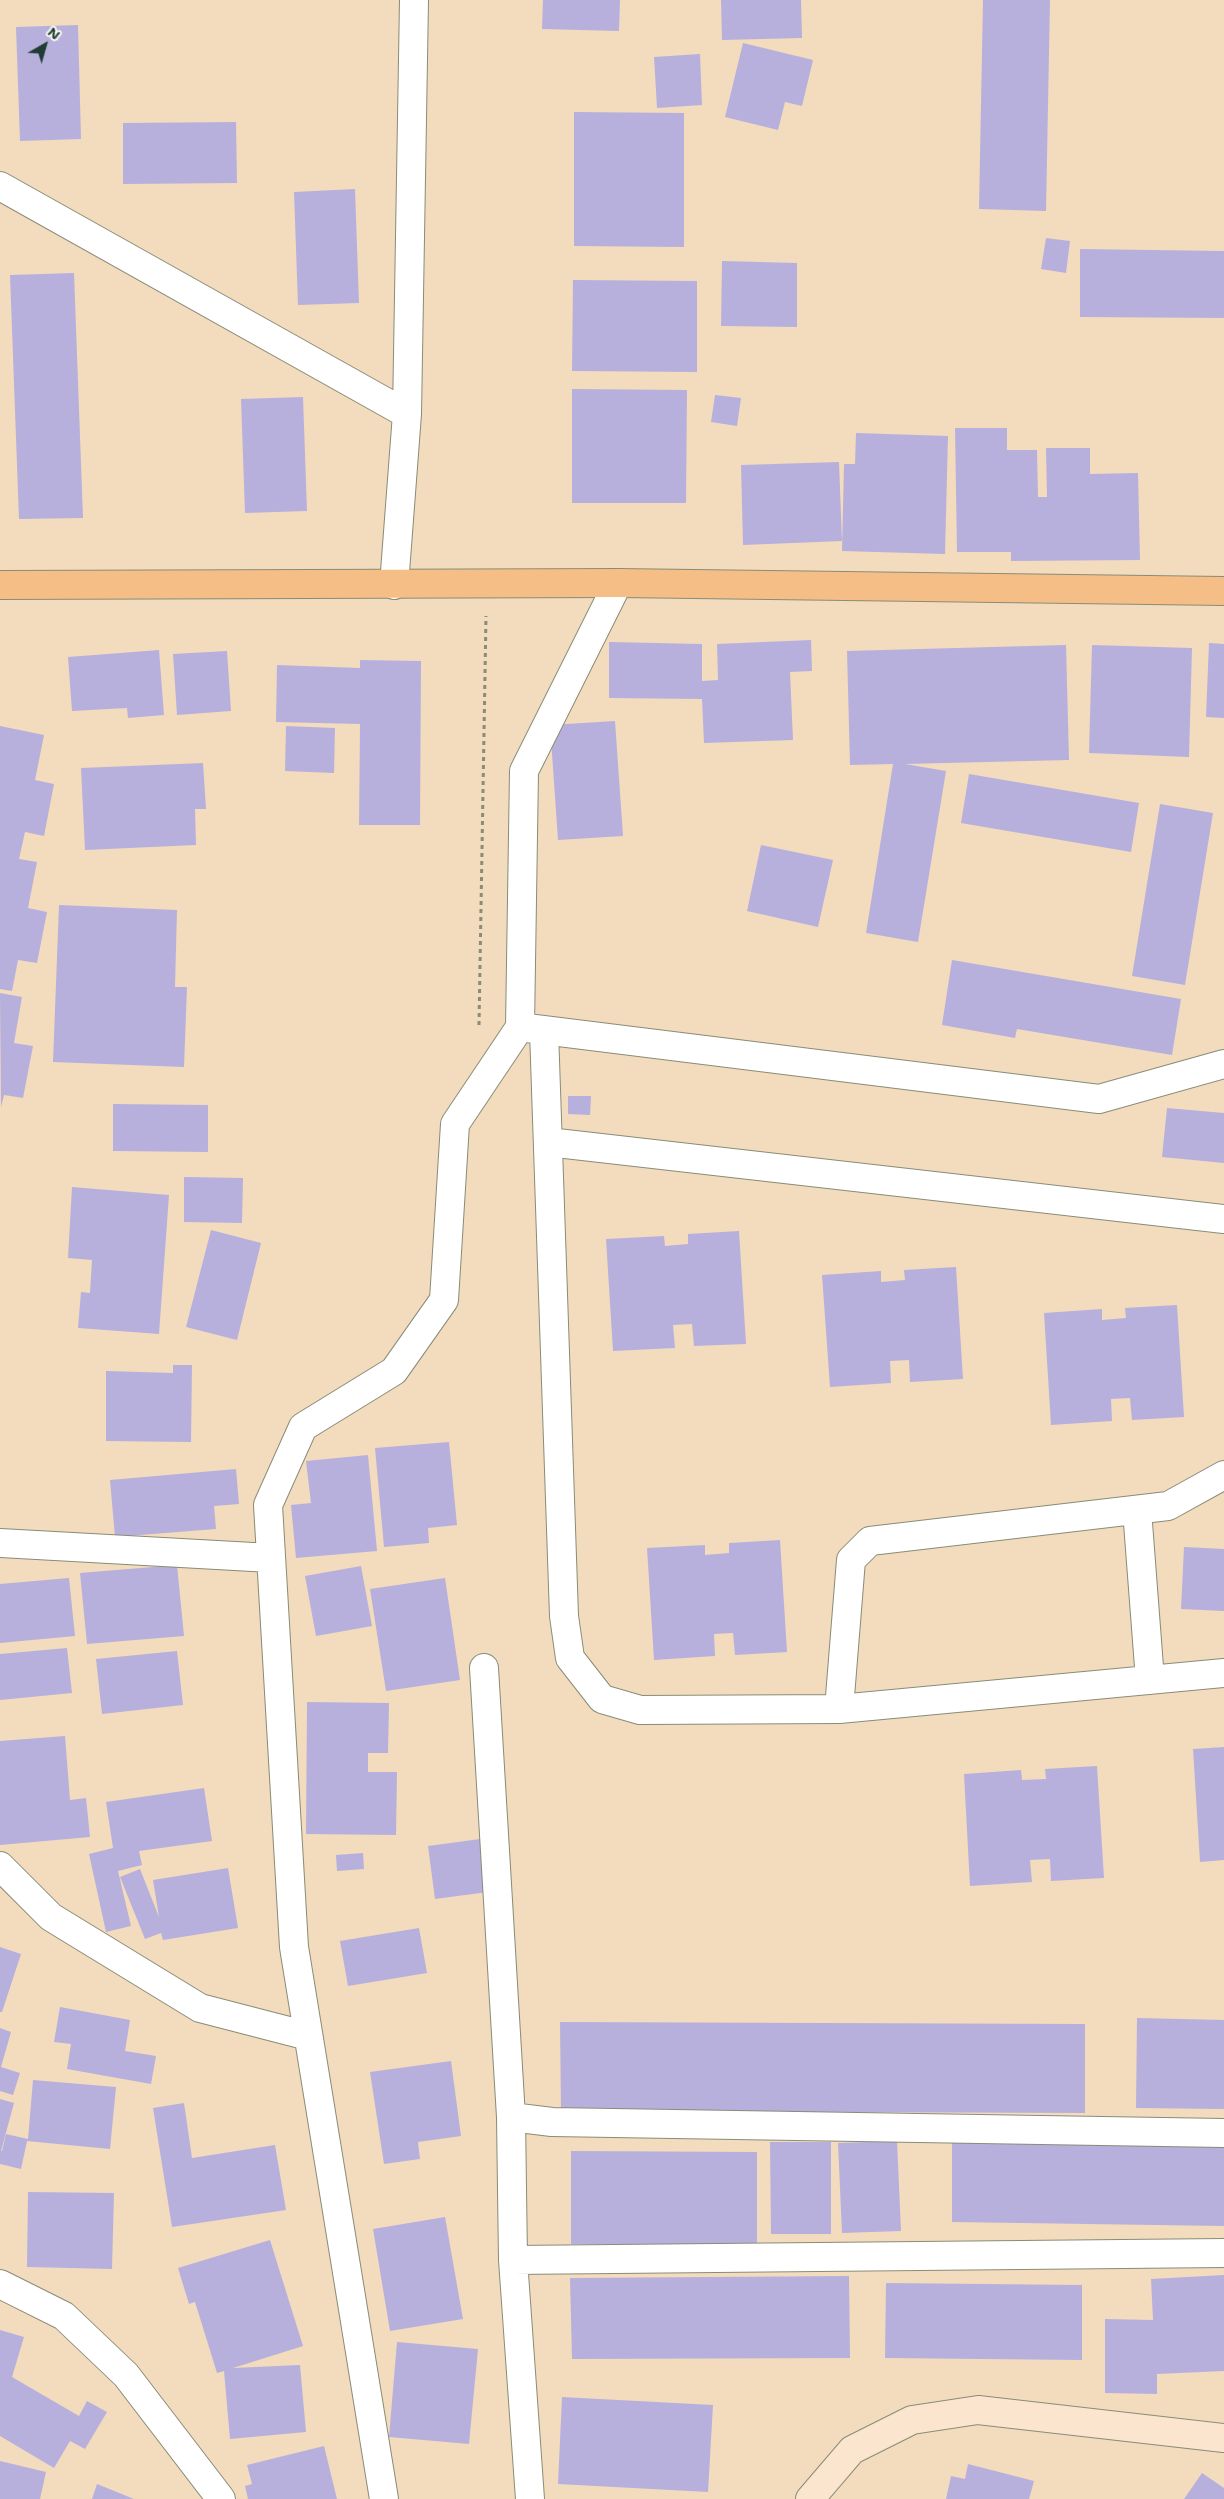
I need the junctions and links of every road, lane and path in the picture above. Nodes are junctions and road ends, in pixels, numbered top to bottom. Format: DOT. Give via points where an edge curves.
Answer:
graph roads {
  1 [pos="414,0"];
  2 [pos="0,186"];
  3 [pos="407,414"];
  4 [pos="486,583"];
  5 [pos="618,583"];
  6 [pos="394,584"];
  7 [pos="0,585"];
  8 [pos="1224,590"];
  9 [pos="532,1029"];
  10 [pos="479,1030"];
  11 [pos="1224,1064"];
  12 [pos="548,1142"];
  13 [pos="1224,1219"];
  14 [pos="1224,1475"];
  15 [pos="1137,1510"];
  16 [pos="0,1543"];
  17 [pos="271,1558"];
  18 [pos="484,1668"];
  19 [pos="1224,1673"];
  20 [pos="1150,1680"];
  21 [pos="839,1709"];
  22 [pos="0,1866"];
  23 [pos="308,2036"];
  24 [pos="511,2117"];
  25 [pos="1224,2133"];
  26 [pos="1224,2253"];
  27 [pos="513,2260"];
  28 [pos="0,2284"];
  29 [pos="1224,2438"];
  30 [pos="809,2498"];
  31 [pos="221,2499"];
  32 [pos="384,2499"];
  33 [pos="530,2499"];
  1 -- 3 [label="street"];
  2 -- 3 [label="street"];
  3 -- 6 [label="street"];
  4 -- 5 [label="main road"];
  4 -- 6 [label="main road"];
  4 -- 10 [label="path"];
  5 -- 8 [label="main road"];
  5 -- 9 [label="street" via="524,771"];
  6 -- 7 [label="main road"];
  9 -- 11 [label="street" via="1099,1099"];
  9 -- 12 [label="street"];
  9 -- 17 [label="street" via="455,1124 444,1300 394,1371 303,1427 268,1505"];
  12 -- 13 [label="street"];
  12 -- 21 [label="street" via="564,1616 570,1658 602,1699 640,1710"];
  14 -- 15 [label="street" via="1168,1506"];
  15 -- 20 [label="street"];
  15 -- 21 [label="street" via="870,1541 851,1560"];
  16 -- 17 [label="street"];
  17 -- 23 [label="street" via="294,1947"];
  18 -- 24 [label="street"];
  19 -- 20 [label="street"];
  20 -- 21 [label="street"];
  22 -- 23 [label="street" via="51,1917 200,2008"];
  23 -- 32 [label="street"];
  24 -- 25 [label="street" via="552,2122"];
  24 -- 27 [label="street"];
  26 -- 27 [label="street"];
  27 -- 33 [label="street"];
  28 -- 31 [label="street" via="64,2316 126,2375"];
  29 -- 30 [label="main road" via="978,2410 912,2420 852,2450"];
}
